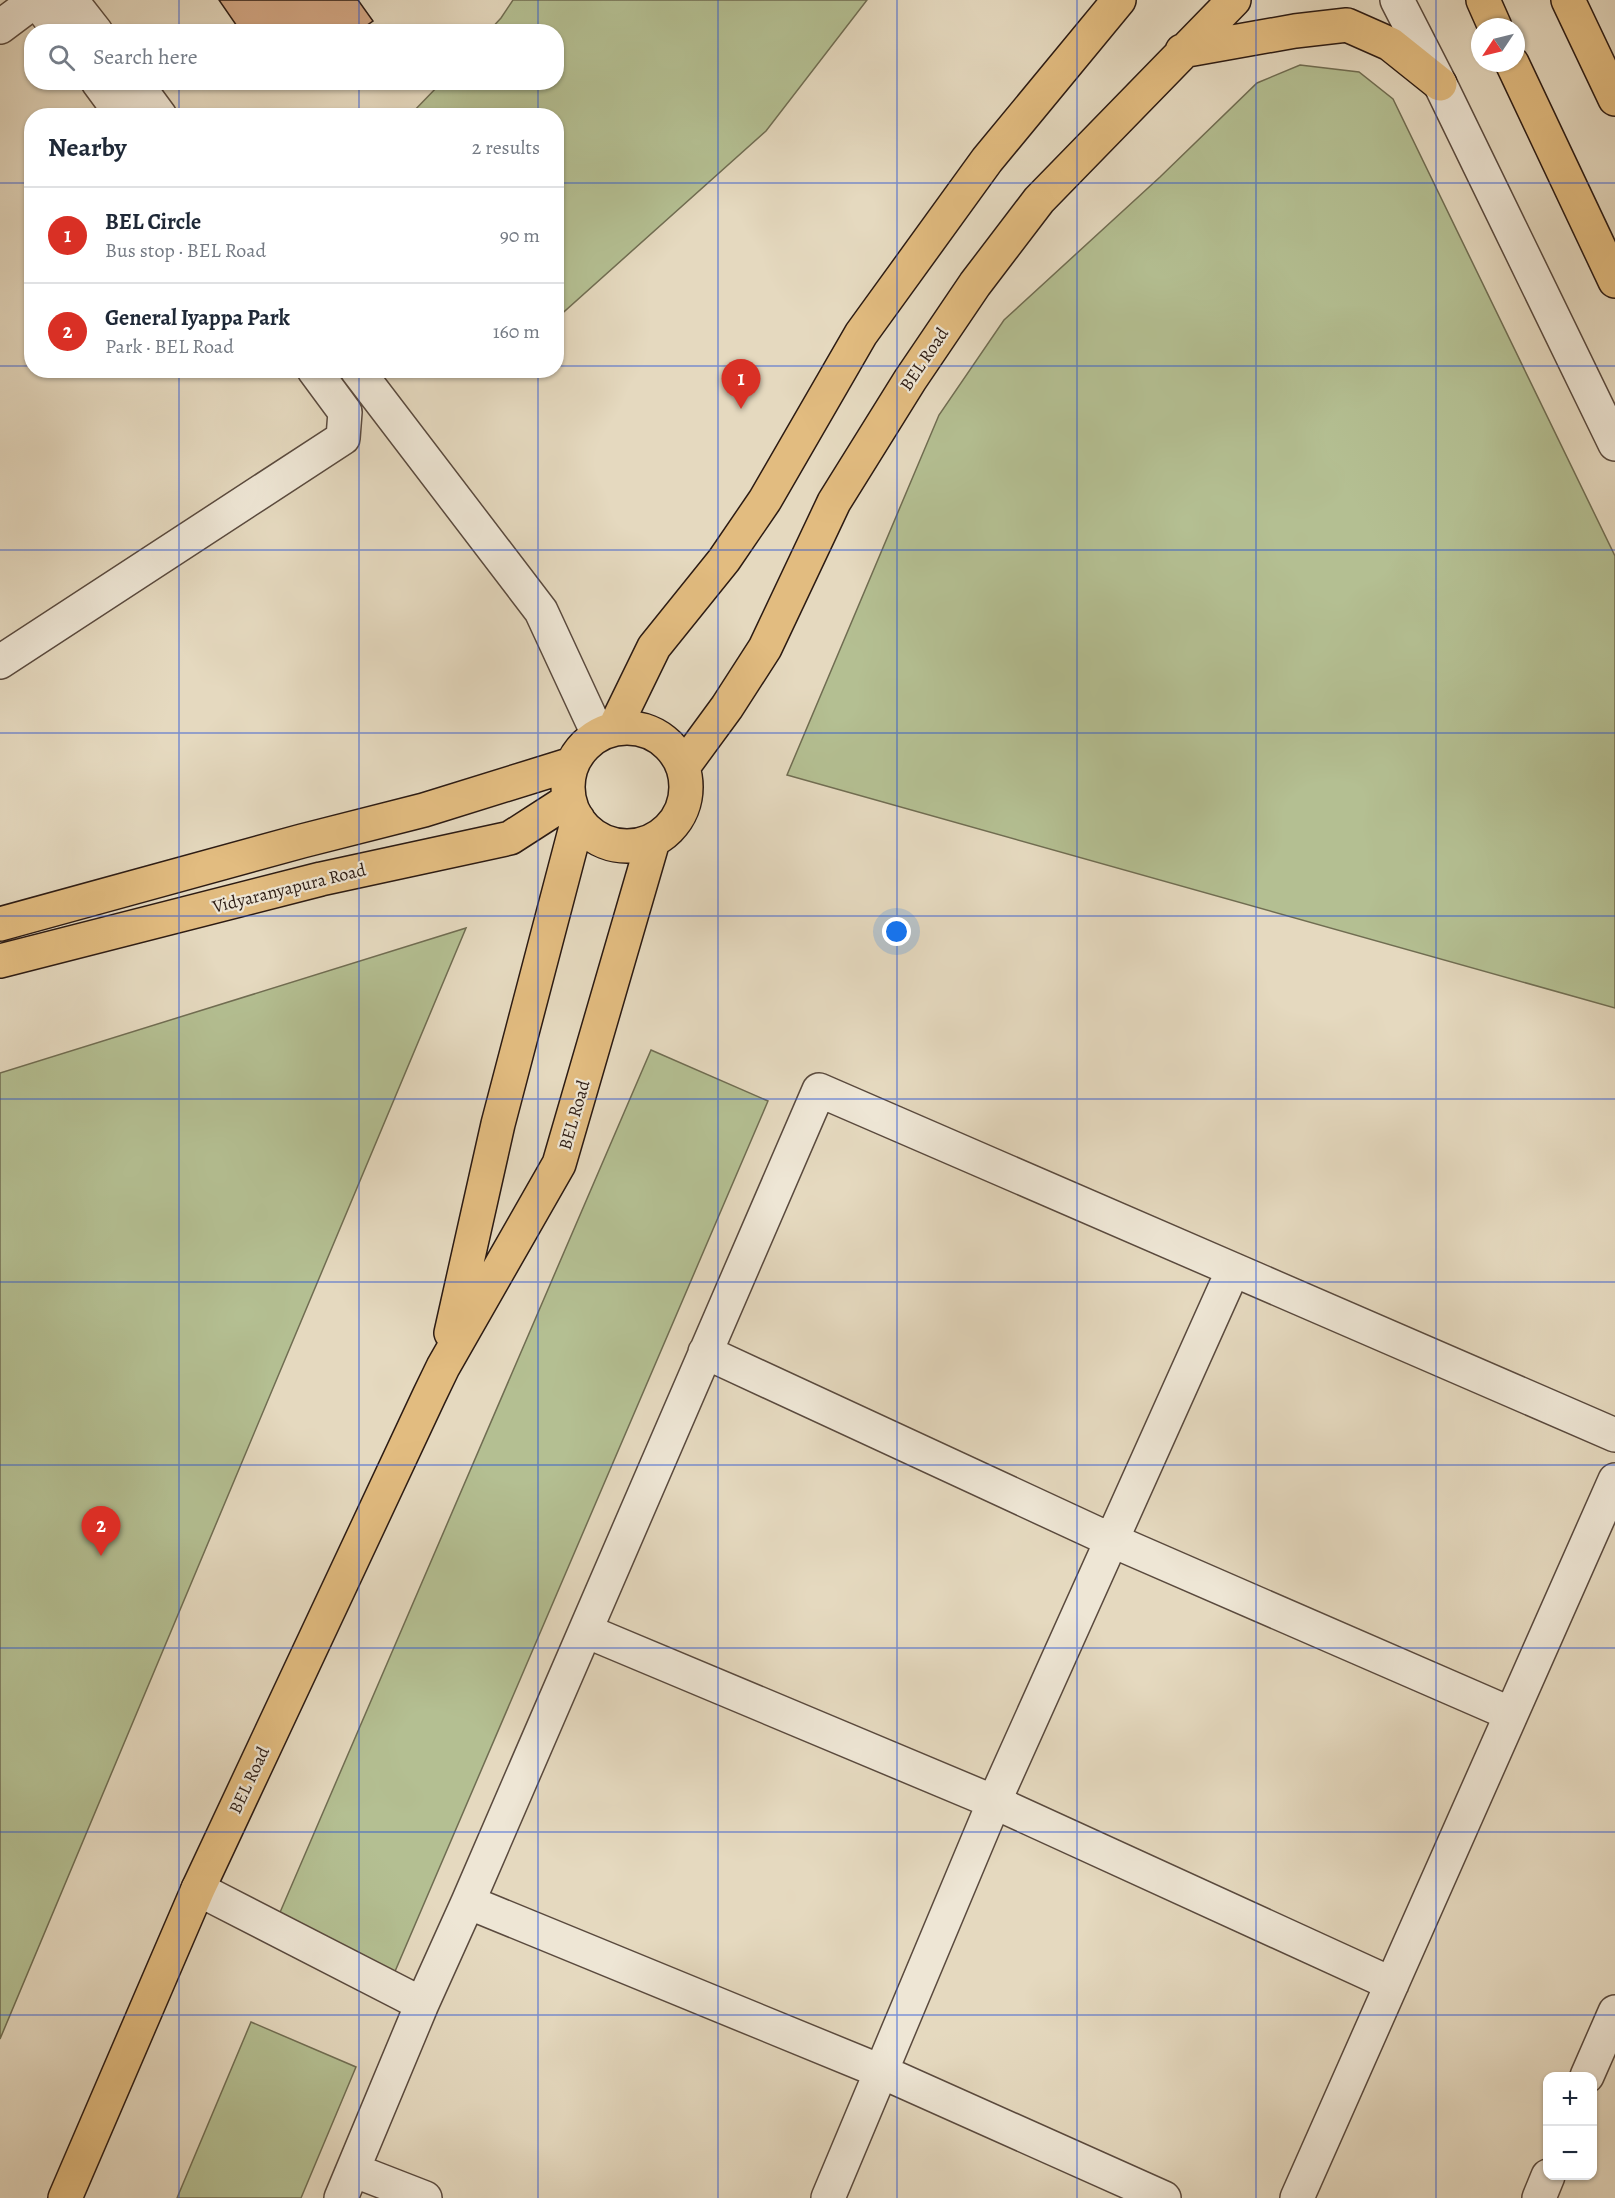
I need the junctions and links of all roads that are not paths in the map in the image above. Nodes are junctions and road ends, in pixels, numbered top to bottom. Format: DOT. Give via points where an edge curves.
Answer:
graph roads {
  1 [pos="36,0"];
  2 [pos="71,0"];
  3 [pos="1119,0"];
  4 [pos="1233,0"];
  5 [pos="1397,0"];
  6 [pos="1483,0"];
  7 [pos="1568,0"];
  8 [pos="1492,18"];
  9 [pos="54,24"];
  10 [pos="90,24"];
  11 [pos="0,27"];
  12 [pos="1182,51"];
  13 [pos="1516,72"];
  14 [pos="1440,84"];
  15 [pos="104,90"];
  16 [pos="141,90"];
  17 [pos="1615,99"];
  18 [pos="117,108"];
  19 [pos="154,108"];
  20 [pos="1615,282"];
  21 [pos="320,378"];
  22 [pos="363,378"];
  23 [pos="1615,444"];
  24 [pos="0,662"];
  25 [pos="607,730"];
  26 [pos="573,764"];
  27 [pos="683,767"];
  28 [pos="574,809"];
  29 [pos="653,841"];
  30 [pos="0,924"];
  31 [pos="0,961"];
  32 [pos="1233,1270"];
  33 [pos="705,1352"];
  34 [pos="443,1367"];
  35 [pos="1615,1435"];
  36 [pos="1615,1480"];
  37 [pos="1111,1540"];
  38 [pos="586,1631"];
  39 [pos="1511,1714"];
  40 [pos="993,1802"];
  41 [pos="198,1889"];
  42 [pos="468,1902"];
  43 [pos="1392,1984"];
  44 [pos="422,2004"];
  45 [pos="1615,2012"];
  46 [pos="880,2070"];
  47 [pos="1598,2072"];
  48 [pos="1546,2180"];
  49 [pos="346,2184"];
  50 [pos="65,2198"];
  51 [pos="425,2198"];
  52 [pos="828,2198"];
  53 [pos="1164,2198"];
  54 [pos="1297,2198"];
  55 [pos="1539,2198"];
  1 -- 9 [label="street"];
  1 -- 11 [label="street"];
  2 -- 10 [label="street"];
  3 -- 25 [label="main road" via="987,160 861,334 765,500 724,560 654,646"];
  4 -- 12 [label="main road, BEL Road"];
  5 -- 14 [label="street"];
  6 -- 8 [label="main road"];
  7 -- 17 [label="main road"];
  12 -- 14 [label="main road" via="1347,25 1390,44"];
  12 -- 27 [label="main road, BEL Road" via="1039,200 968,294 834,501 765,648"];
  13 -- 20 [label="main road"];
  14 -- 23 [label="street"];
  15 -- 18 [label="street"];
  16 -- 19 [label="street"];
  21 -- 24 [label="street" via="345,412 343,438"];
  22 -- 25 [label="street" via="541,611"];
  25 -- 26 [label="main road" via="583,747"];
  25 -- 27 [label="main road" via="631,728 653,734 671,748"];
  26 -- 28 [label="main road"];
  26 -- 30 [label="main road" via="423,810"];
  27 -- 29 [label="main road" via="683,810 671,827"];
  28 -- 29 [label="main road" via="599,839 626,846"];
  28 -- 31 [label="main road, Vidyaranyapura Road" via="510,838 321,879"];
  28 -- 34 [label="main road, BEL Road"];
  29 -- 34 [label="main road, BEL Road" via="560,1164"];
  32 -- 33 [label="street" via="819,1090"];
  32 -- 35 [label="street"];
  32 -- 37 [label="street"];
  33 -- 37 [label="street"];
  33 -- 38 [label="street"];
  34 -- 41 [label="main road, BEL Road"];
  36 -- 39 [label="street"];
  37 -- 39 [label="street"];
  37 -- 40 [label="street"];
  38 -- 40 [label="street"];
  38 -- 42 [label="street"];
  39 -- 43 [label="street"];
  40 -- 43 [label="street"];
  40 -- 46 [label="street"];
  41 -- 44 [label="street"];
  41 -- 50 [label="main road, BEL Road"];
  42 -- 44 [label="street"];
  42 -- 46 [label="street"];
  43 -- 54 [label="street"];
  44 -- 49 [label="street"];
  45 -- 47 [label="street"];
  46 -- 52 [label="street"];
  46 -- 53 [label="street"];
  48 -- 55 [label="street"];
  49 -- 51 [label="street"];
}
